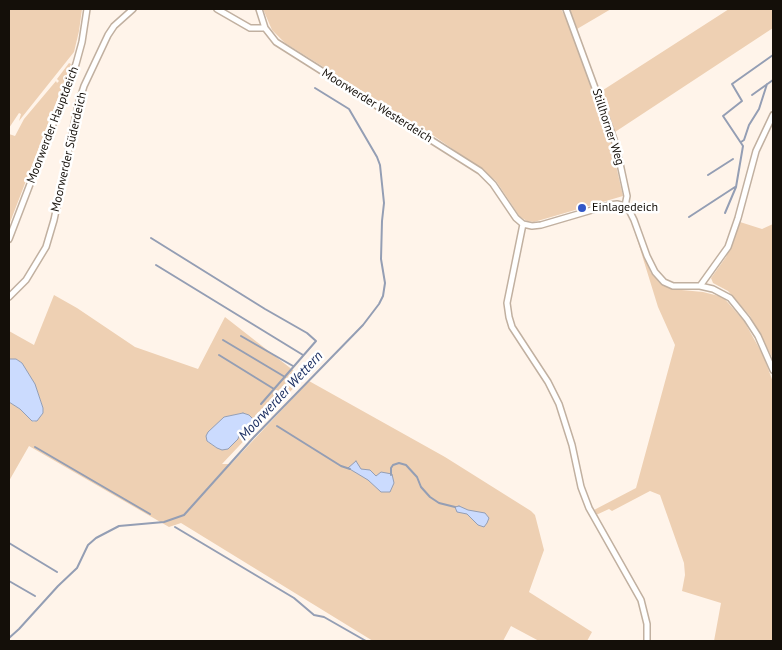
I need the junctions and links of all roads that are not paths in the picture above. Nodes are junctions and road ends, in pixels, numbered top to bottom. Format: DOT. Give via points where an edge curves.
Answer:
graph roads {
  1 [pos="87,9"];
  2 [pos="132,9"];
  3 [pos="217,9"];
  4 [pos="258,9"];
  5 [pos="566,9"];
  6 [pos="265,28"];
  7 [pos="773,115"];
  8 [pos="625,206"];
  9 [pos="523,224"];
  10 [pos="9,239"];
  11 [pos="700,286"];
  12 [pos="9,297"];
  13 [pos="773,370"];
  14 [pos="647,641"];
  1 -- 10 [label="street, Moorwerder Hauptdeich" via="76,64"];
  2 -- 12 [label="street, Moorwerder Süderdeich" via="108,35 84,86 46,247 26,280"];
  3 -- 6 [label="street" via="250,28"];
  4 -- 6 [label="street"];
  5 -- 8 [label="street, Stillhorner Weg" via="616,144 627,196"];
  6 -- 9 [label="street, Moorwerder Westerdeich" via="283,48 480,171"];
  7 -- 11 [label="street" via="759,143 728,247"];
  8 -- 9 [label="street" via="609,205 541,225"];
  8 -- 11 [label="street, Stillhorner Weg" via="655,272 664,282 673,286"];
  9 -- 14 [label="street" via="507,303 509,317 559,404 589,508 641,600"];
  11 -- 13 [label="street" via="722,293 737,305 758,336"];
}
